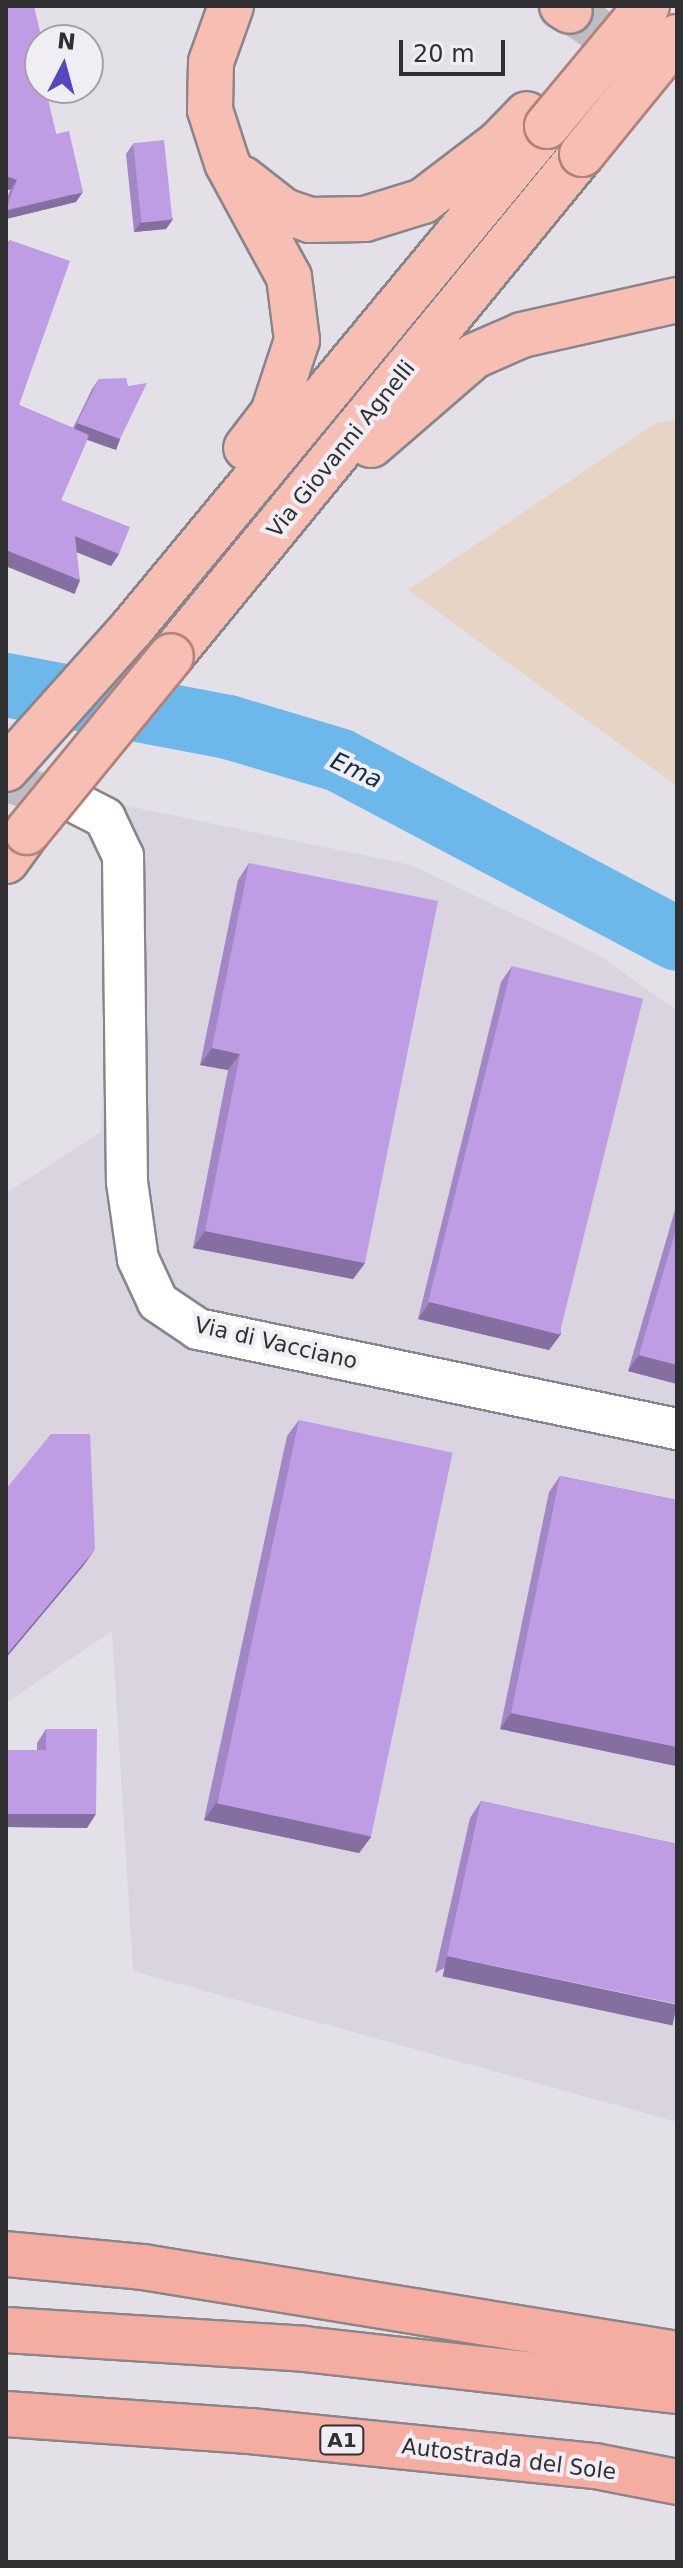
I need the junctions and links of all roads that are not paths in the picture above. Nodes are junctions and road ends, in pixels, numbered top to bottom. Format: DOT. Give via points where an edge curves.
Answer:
graph roads {
  1 [pos="231,6"];
  2 [pos="639,6"];
  3 [pos="647,6"];
  4 [pos="677,37"];
  5 [pos="538,119"];
  6 [pos="227,163"];
  7 [pos="677,300"];
  8 [pos="271,535"];
  9 [pos="179,569"];
  10 [pos="6,769"];
  11 [pos="80,805"];
  12 [pos="17,847"];
  13 [pos="677,1429"];
  14 [pos="6,2254"];
  15 [pos="6,2330"];
  16 [pos="677,2354"];
  17 [pos="677,2391"];
  18 [pos="6,2414"];
  19 [pos="677,2482"];
  1 -- 6 [label="highway" via="218,34 208,85 215,134"];
  2 -- 5 [label="highway"];
  3 -- 5 [label="highway, bridge"];
  4 -- 8 [label="highway, Via Giovanni Agnelli, bridge"];
  5 -- 6 [label="highway" via="423,201 365,219 310,220 284,211"];
  5 -- 9 [label="highway"];
  6 -- 9 [label="highway" via="289,277 297,340 273,413 223,480"];
  7 -- 8 [label="highway" via="522,335 474,356"];
  8 -- 12 [label="highway, Via Giovanni Agnelli, bridge"];
  9 -- 10 [label="highway"];
  11 -- 13 [label="street, Via di Vacciano" via="105,818 123,856 127,1182 135,1247 158,1302 198,1329"];
  14 -- 16 [label="highway" via="143,2267"];
  15 -- 17 [label="highway" via="304,2349"];
  18 -- 19 [label="highway, Autostrada del Sole / A1" via="250,2431 595,2466"];
}
